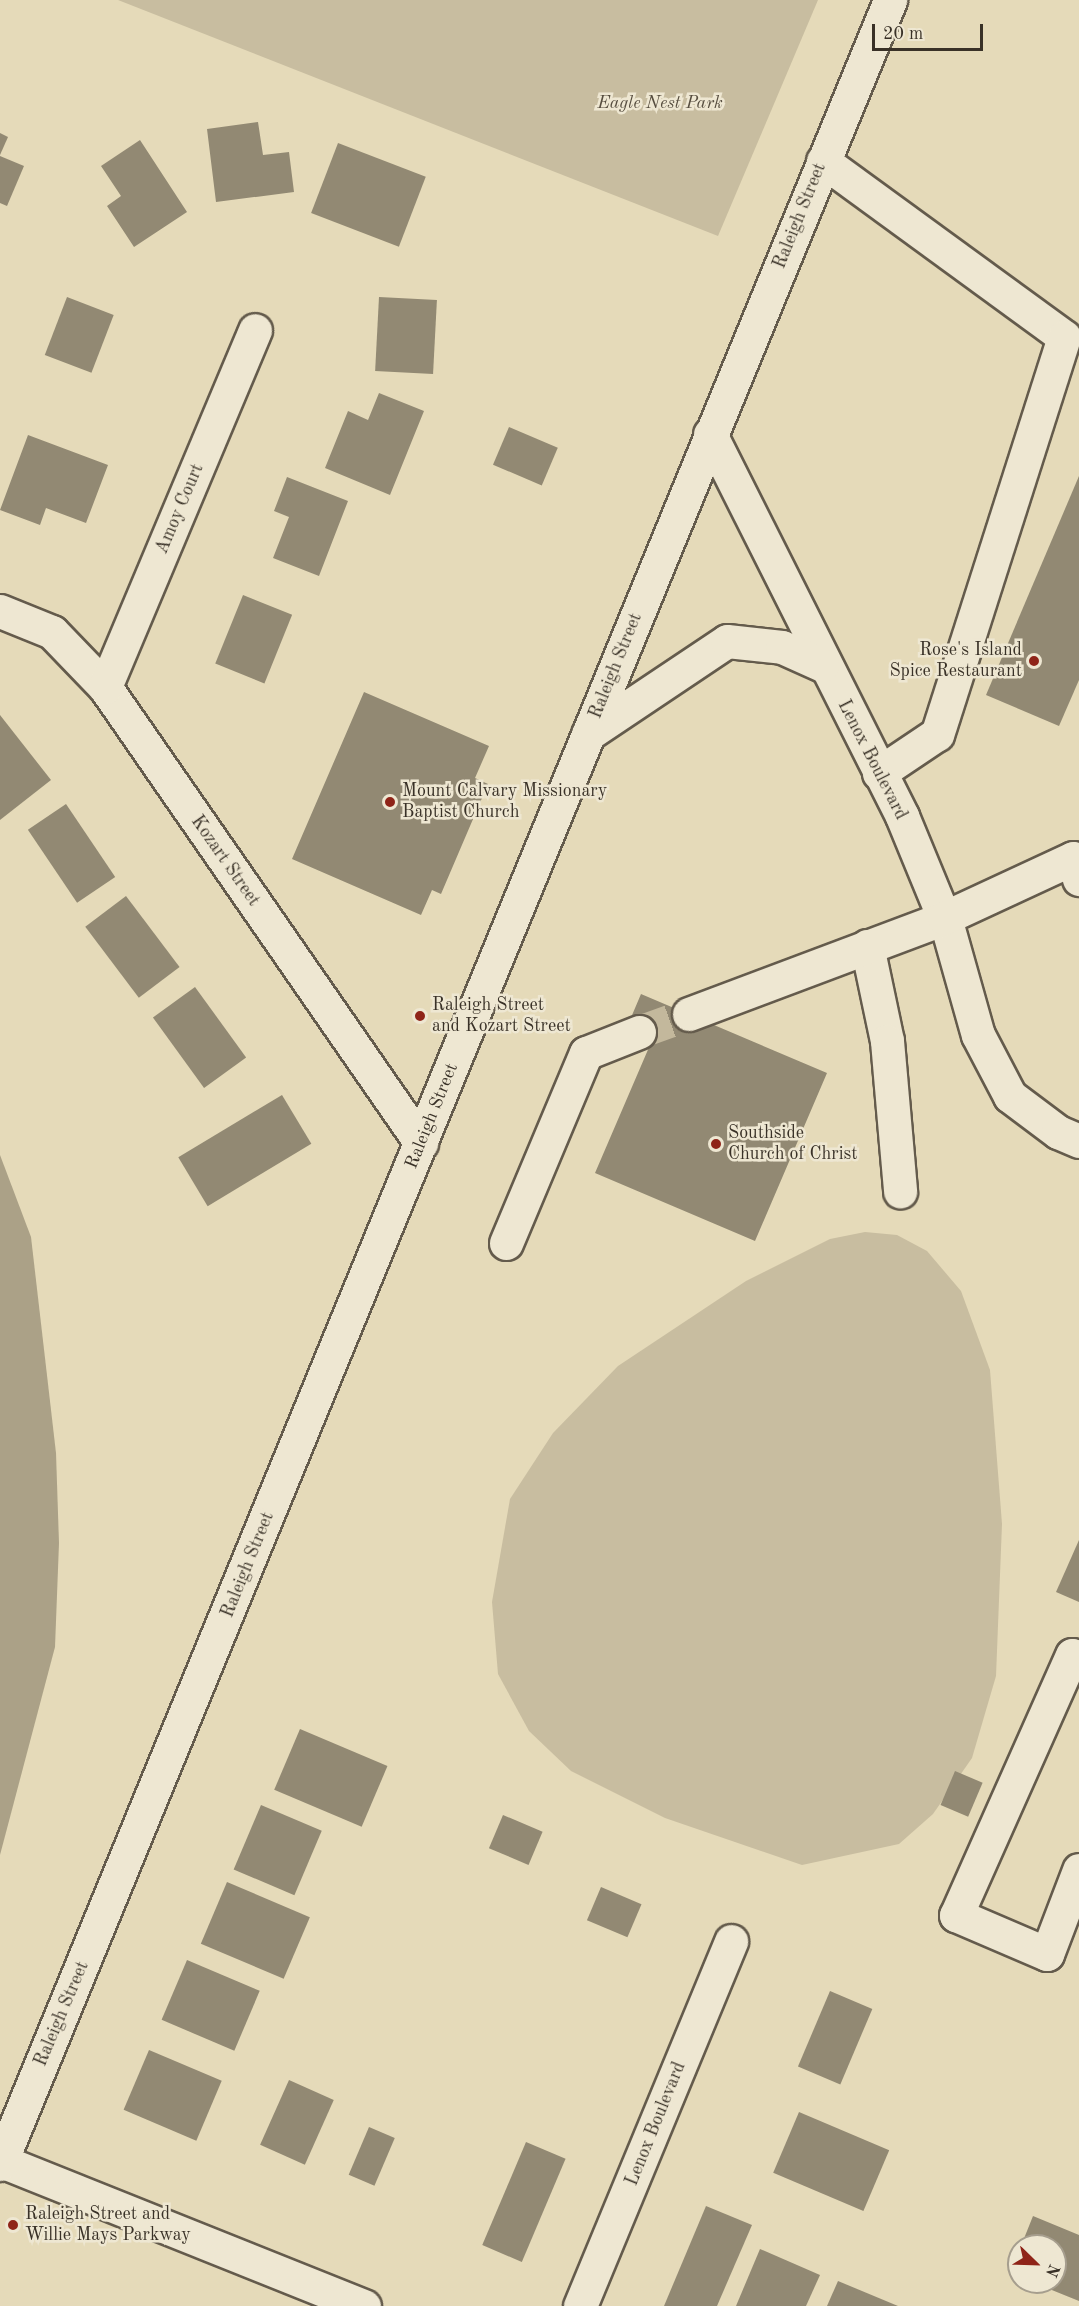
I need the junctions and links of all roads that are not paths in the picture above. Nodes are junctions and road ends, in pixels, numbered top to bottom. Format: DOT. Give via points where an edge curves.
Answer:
graph roads {
  1 [pos="890,0"];
  2 [pos="823,161"];
  3 [pos="255,330"];
  4 [pos="710,434"];
  5 [pos="0,611"];
  6 [pos="822,665"];
  7 [pos="105,687"];
  8 [pos="588,734"];
  9 [pos="879,773"];
  10 [pos="1077,864"];
  11 [pos="944,918"];
  12 [pos="867,946"];
  13 [pos="689,1014"];
  14 [pos="639,1032"];
  15 [pos="1079,1140"];
  16 [pos="421,1143"];
  17 [pos="900,1191"];
  18 [pos="506,1244"];
  19 [pos="1079,1657"];
  20 [pos="1079,1870"];
  21 [pos="731,1941"];
  22 [pos="1,2162"];
  23 [pos="364,2306"];
  24 [pos="580,2306"];
  1 -- 2 [label="street, Raleigh Street"];
  2 -- 4 [label="street, Raleigh Street"];
  2 -- 9 [label="street" via="1064,337 937,734"];
  3 -- 7 [label="street, Amoy Court"];
  4 -- 6 [label="street, Lenox Boulevard"];
  4 -- 8 [label="street, Raleigh Street"];
  5 -- 7 [label="street, Kozart Street" via="52,632"];
  6 -- 8 [label="street" via="782,647 727,641"];
  6 -- 9 [label="street, Lenox Boulevard"];
  7 -- 16 [label="street, Kozart Street"];
  8 -- 16 [label="street, Raleigh Street"];
  9 -- 11 [label="street, Lenox Boulevard"];
  10 -- 11 [label="street"];
  11 -- 12 [label="street"];
  11 -- 15 [label="street, Lenox Boulevard" via="978,1035 1010,1096 1058,1132"];
  12 -- 13 [label="street"];
  12 -- 17 [label="street" via="887,1041"];
  14 -- 18 [label="street" via="586,1053"];
  16 -- 22 [label="street, Raleigh Street"];
  19 -- 20 [label="street" via="1072,1654 956,1915 1047,1954"];
  21 -- 24 [label="street, Lenox Boulevard"];
  22 -- 23 [label="street"];
}
